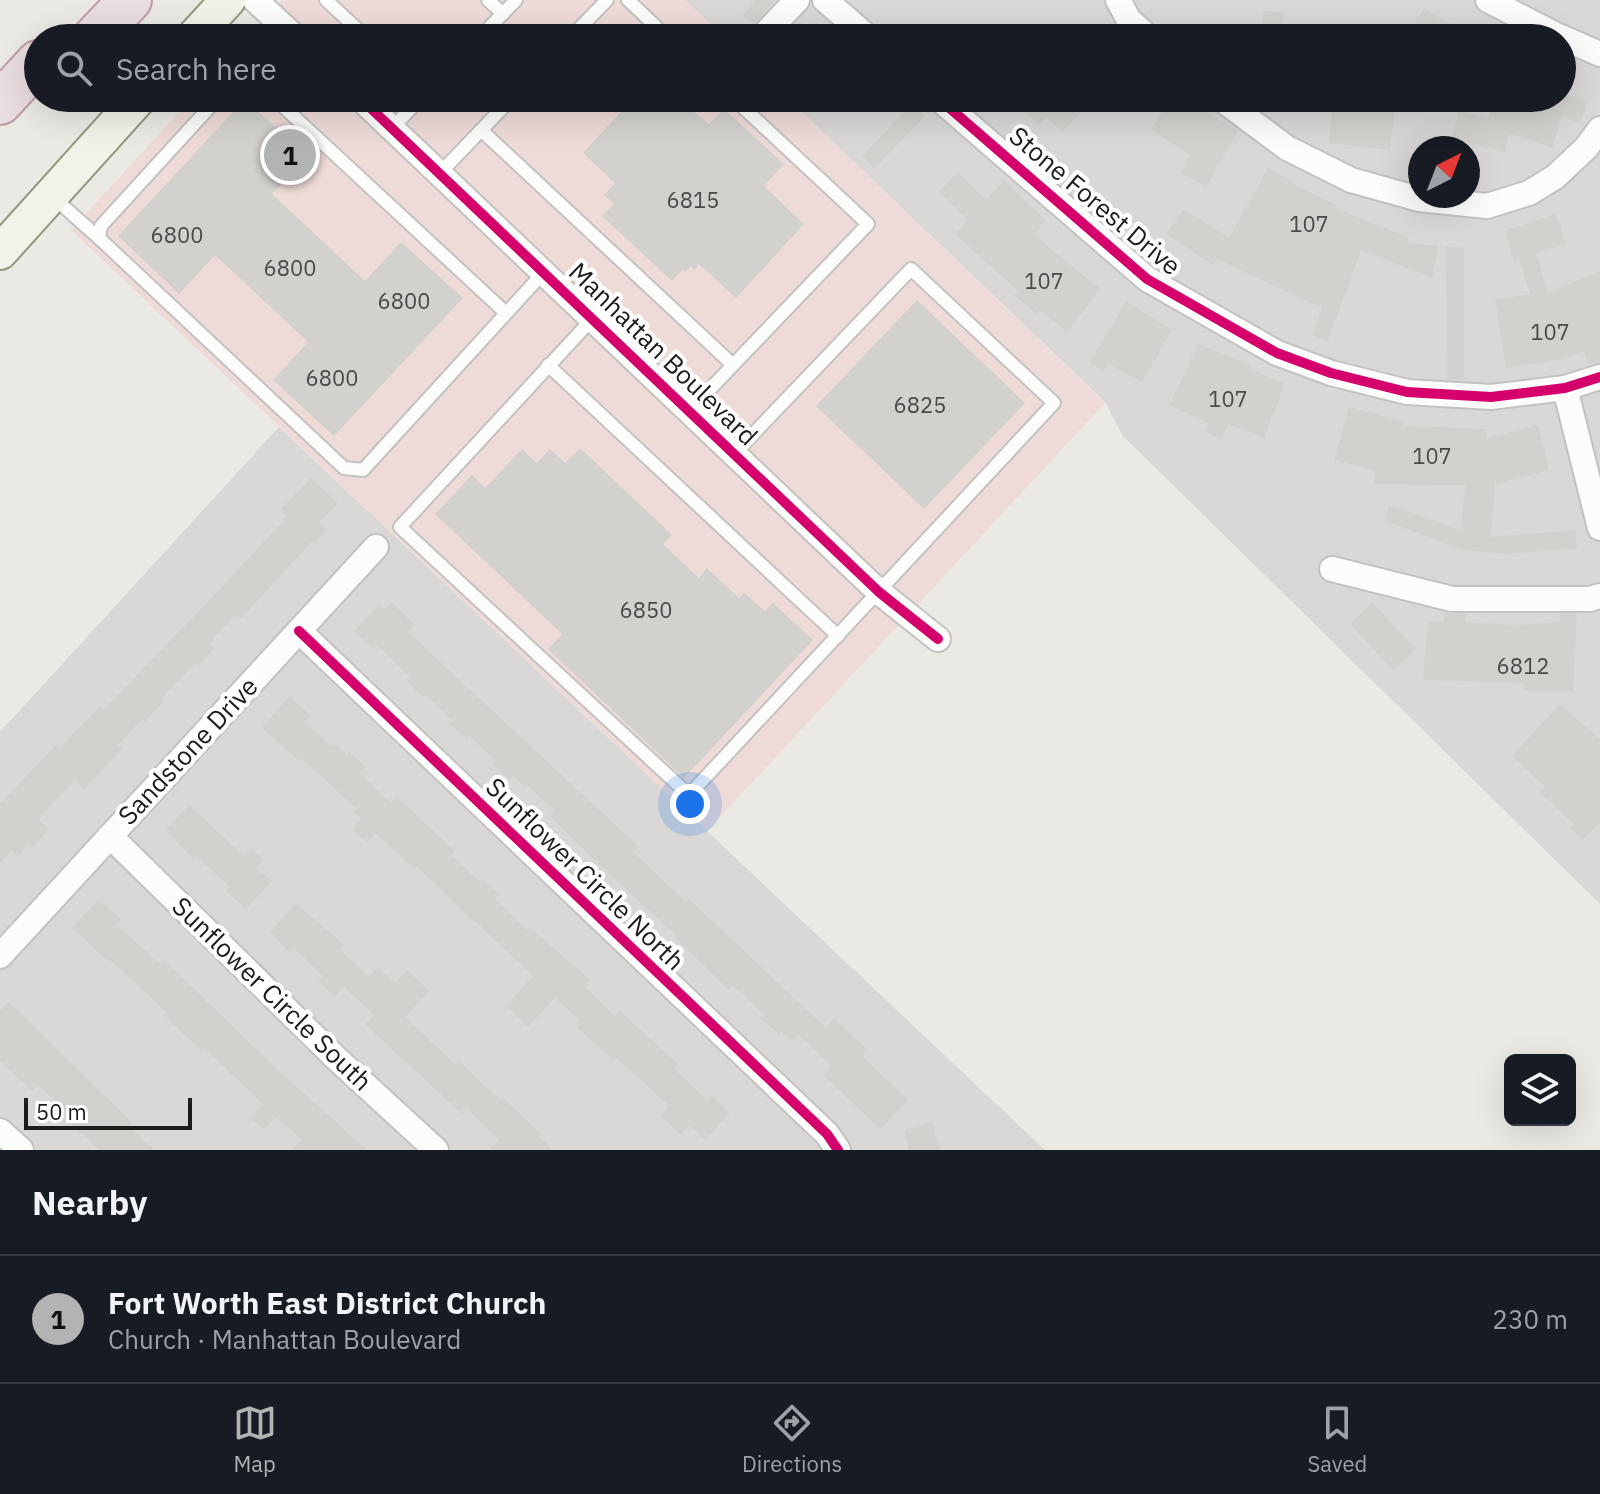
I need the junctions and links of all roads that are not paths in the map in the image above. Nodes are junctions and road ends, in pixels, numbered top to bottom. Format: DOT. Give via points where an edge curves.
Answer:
graph roads {
  1 [pos="96,0"];
  2 [pos="130,0"];
  3 [pos="228,0"];
  4 [pos="255,0"];
  5 [pos="326,0"];
  6 [pos="488,0"];
  7 [pos="516,0"];
  8 [pos="607,0"];
  9 [pos="628,0"];
  10 [pos="797,0"];
  11 [pos="825,0"];
  12 [pos="1118,0"];
  13 [pos="1488,0"];
  14 [pos="503,14"];
  15 [pos="74,24"];
  16 [pos="107,24"];
  17 [pos="209,24"];
  18 [pos="281,24"];
  19 [pos="352,24"];
  20 [pos="493,24"];
  21 [pos="584,24"];
  22 [pos="653,24"];
  23 [pos="774,24"];
  24 [pos="853,24"];
  25 [pos="1133,24"];
  26 [pos="1535,24"];
  27 [pos="1576,44"];
  28 [pos="1600,54"];
  29 [pos="24,77"];
  30 [pos="0,103"];
  31 [pos="24,112"];
  32 [pos="126,112"];
  33 [pos="205,112"];
  34 [pos="289,112"];
  35 [pos="375,112"];
  36 [pos="407,112"];
  37 [pos="498,112"];
  38 [pos="748,112"];
  39 [pos="954,112"];
  40 [pos="1239,112"];
  41 [pos="392,128"];
  42 [pos="1600,129"];
  43 [pos="481,130"];
  44 [pos="0,137"];
  45 [pos="440,173"];
  46 [pos="51,195"];
  47 [pos="99,238"];
  48 [pos="0,252"];
  49 [pos="544,272"];
  50 [pos="506,313"];
  51 [pos="593,318"];
  52 [pos="548,365"];
  53 [pos="733,365"];
  54 [pos="1600,377"];
  55 [pos="1565,388"];
  56 [pos="690,410"];
  57 [pos="735,453"];
  58 [pos="1600,528"];
  59 [pos="376,547"];
  60 [pos="1332,569"];
  61 [pos="879,592"];
  62 [pos="1600,596"];
  63 [pos="299,631"];
  64 [pos="838,636"];
  65 [pos="938,639"];
  66 [pos="110,836"];
  67 [pos="0,956"];
  68 [pos="0,1131"];
  69 [pos="21,1150"];
  70 [pos="436,1150"];
  71 [pos="838,1150"];
  1 -- 15 [label="highway"];
  2 -- 16 [label="highway"];
  3 -- 17 [label="main road"];
  4 -- 18 [label="street"];
  5 -- 19 [label="lane"];
  6 -- 14 [label="lane"];
  7 -- 14 [label="lane"];
  8 -- 21 [label="lane"];
  9 -- 22 [label="lane"];
  10 -- 23 [label="street"];
  11 -- 24 [label="street"];
  12 -- 25 [label="street"];
  13 -- 26 [label="street"];
  14 -- 20 [label="lane"];
  27 -- 28 [label="street"];
  29 -- 30 [label="highway"];
  31 -- 44 [label="highway"];
  32 -- 46 [label="main road"];
  33 -- 47 [label="lane" via="101,226"];
  34 -- 50 [label="lane"];
  35 -- 41 [label="street, Manhattan Boulevard"];
  36 -- 41 [label="lane"];
  37 -- 43 [label="lane"];
  38 -- 53 [label="lane" via="868,224"];
  39 -- 55 [label="street, Stone Forest Drive" via="1147,279 1277,353 1407,392 1491,397"];
  40 -- 42 [label="street" via="1287,148 1351,180 1419,199 1487,206 1529,193 1555,177"];
  41 -- 45 [label="street, Manhattan Boulevard"];
  43 -- 45 [label="lane"];
  43 -- 53 [label="lane"];
  45 -- 49 [label="street, Manhattan Boulevard"];
  46 -- 47 [label="lane"];
  46 -- 48 [label="main road"];
  47 -- 50 [label="lane" via="344,468 363,470"];
  49 -- 50 [label="lane"];
  49 -- 51 [label="street, Manhattan Boulevard"];
  51 -- 52 [label="lane"];
  51 -- 56 [label="street, Manhattan Boulevard"];
  52 -- 64 [label="lane"];
  52 -- 64 [label="lane" via="400,527 689,795"];
  53 -- 56 [label="lane"];
  54 -- 55 [label="street, Stone Forest Drive"];
  55 -- 58 [label="street"];
  56 -- 57 [label="street, Manhattan Boulevard"];
  57 -- 61 [label="street, Manhattan Boulevard"];
  57 -- 61 [label="lane" via="911,269 1054,403"];
  59 -- 63 [label="street, Sandstone Drive"];
  60 -- 62 [label="street" via="1452,599"];
  61 -- 64 [label="lane"];
  61 -- 65 [label="street, Manhattan Boulevard"];
  63 -- 66 [label="street, Sandstone Drive"];
  63 -- 71 [label="street, Sunflower Circle North"];
  66 -- 67 [label="street, Sandstone Drive"];
  66 -- 70 [label="street, Sunflower Circle South"];
  68 -- 69 [label="street"];
}
